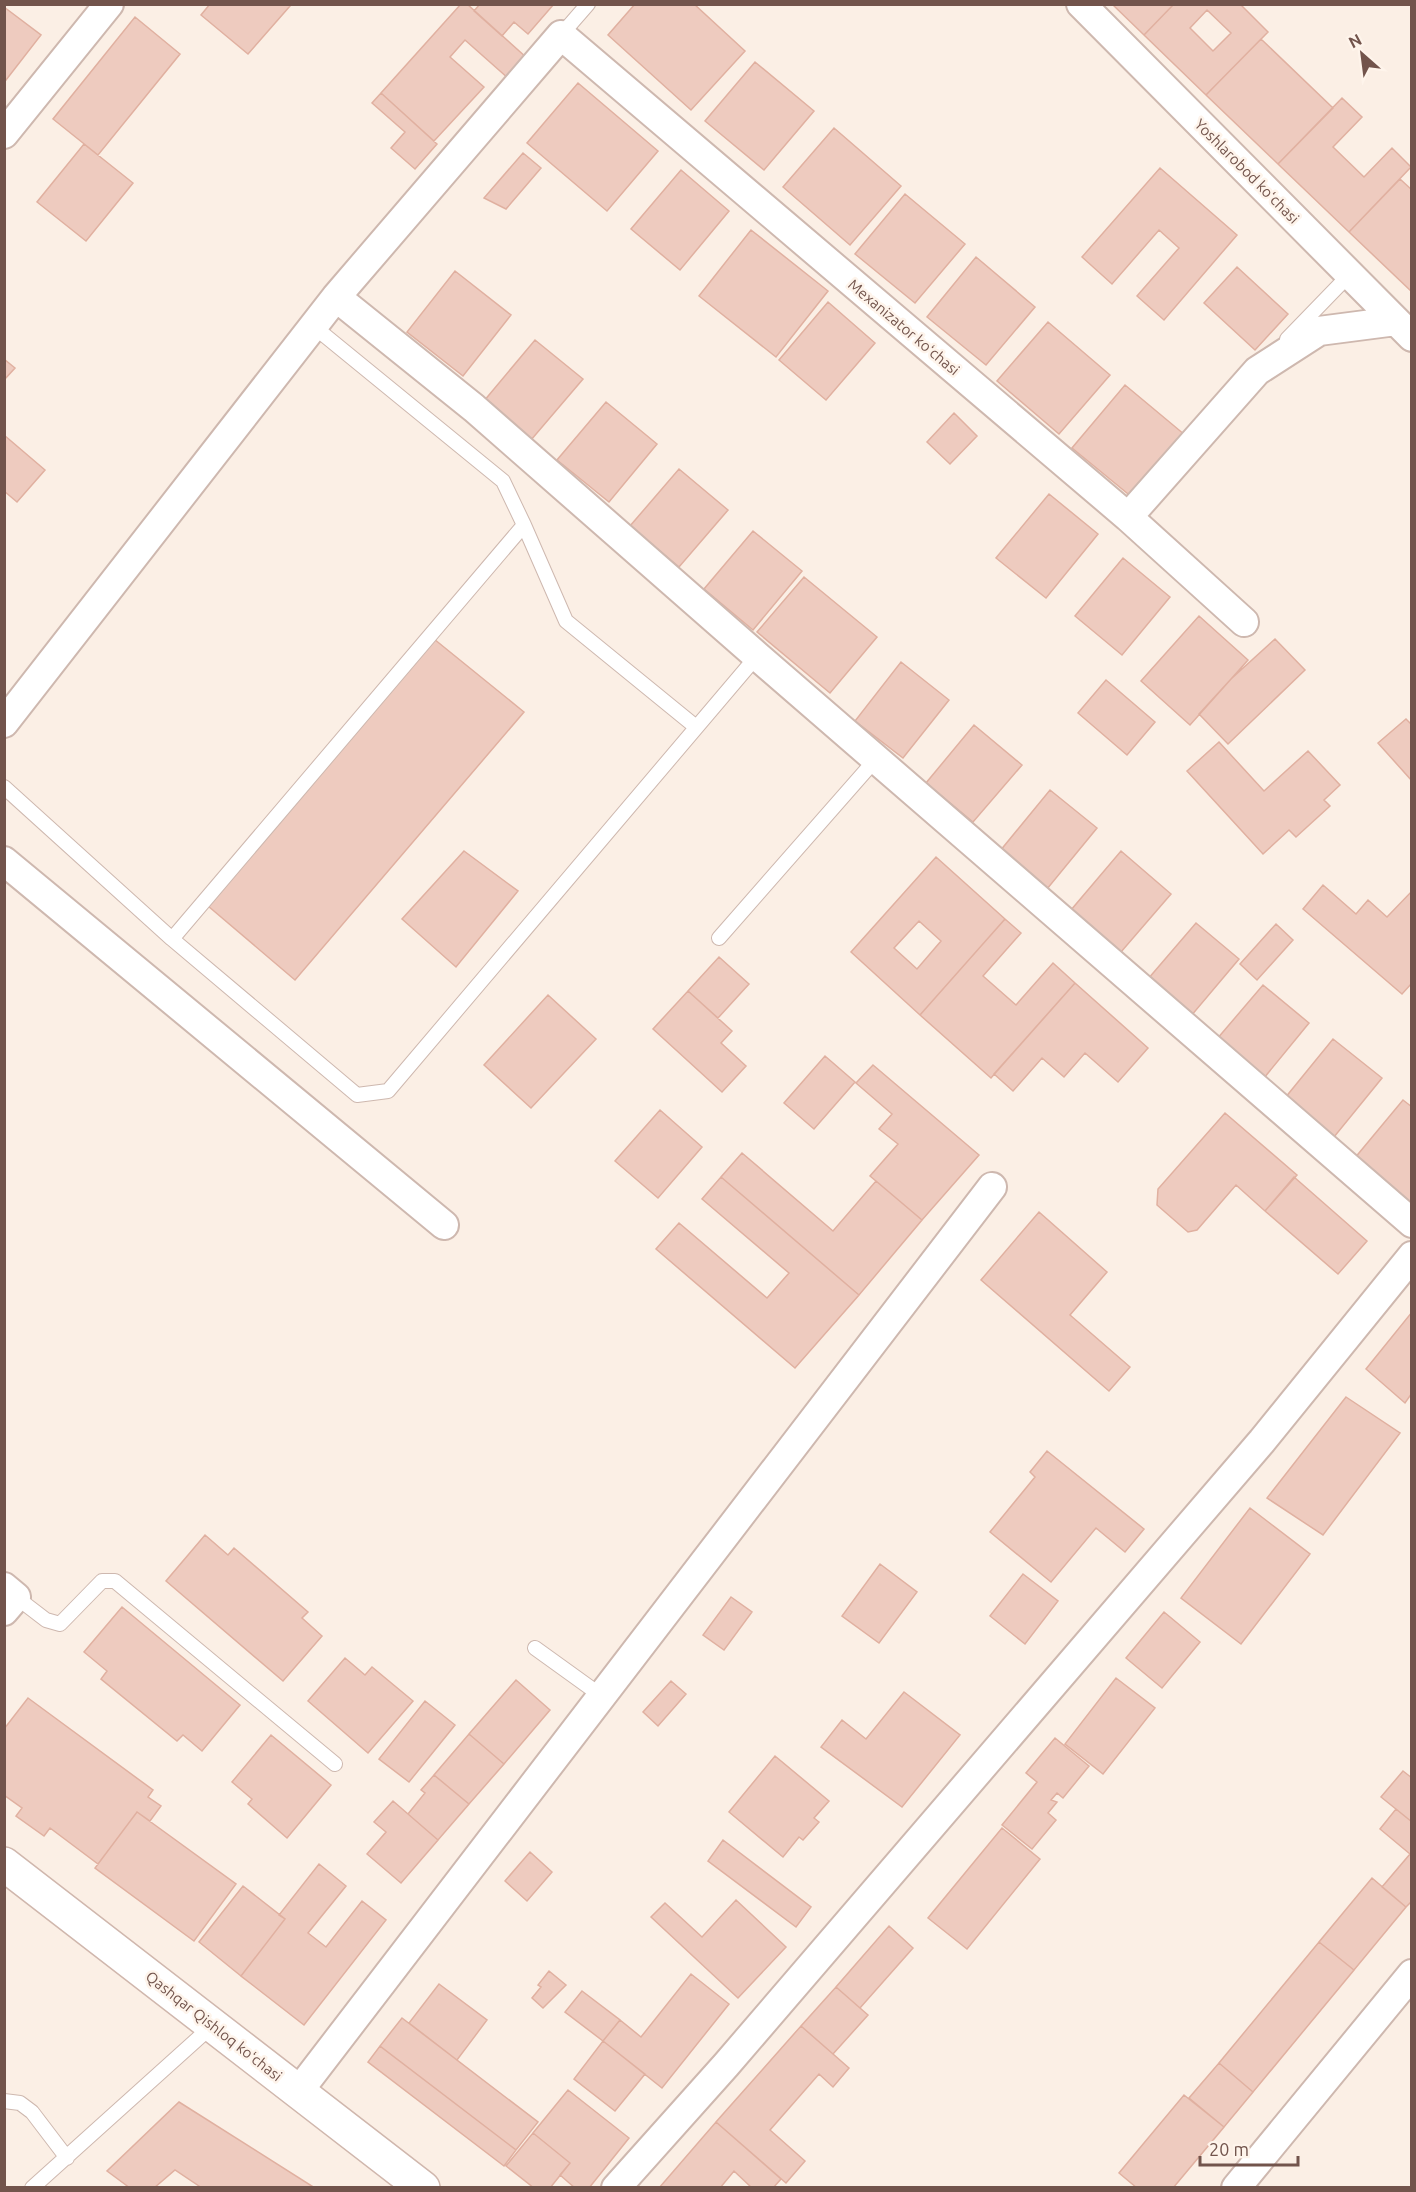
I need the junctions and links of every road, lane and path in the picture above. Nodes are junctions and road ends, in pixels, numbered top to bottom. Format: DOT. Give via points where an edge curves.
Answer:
graph roads {
  1 [pos="109,4"];
  2 [pos="588,4"];
  3 [pos="1081,4"];
  4 [pos="561,35"];
  5 [pos="4,134"];
  6 [pos="1350,274"];
  7 [pos="336,297"];
  8 [pos="312,325"];
  9 [pos="1404,329"];
  10 [pos="1257,371"];
  11 [pos="1128,518"];
  12 [pos="524,525"];
  13 [pos="1244,622"];
  14 [pos="757,656"];
  15 [pos="4,723"];
  16 [pos="696,727"];
  17 [pos="876,759"];
  18 [pos="4,788"];
  19 [pos="4,861"];
  20 [pos="719,938"];
  21 [pos="172,939"];
  22 [pos="992,1188"];
  23 [pos="1412,1223"];
  24 [pos="444,1225"];
  25 [pos="1412,1256"];
  26 [pos="8,1598"];
  27 [pos="536,1648"];
  28 [pos="603,1697"];
  29 [pos="334,1764"];
  30 [pos="4,1864"];
  31 [pos="1412,1974"];
  32 [pos="213,2025"];
  33 [pos="298,2092"];
  34 [pos="4,2101"];
  35 [pos="67,2158"];
  36 [pos="32,2187"];
  37 [pos="423,2187"];
  38 [pos="616,2187"];
  39 [pos="1236,2187"];
  1 -- 5 [label="street"];
  2 -- 4 [label="lane"];
  3 -- 6 [label="street, Yoshlarobod koʻchasi"];
  4 -- 7 [label="street"];
  4 -- 11 [label="street, Mexanizator koʻchasi"];
  6 -- 9 [label="street, Yoshlarobod koʻchasi"];
  6 -- 10 [label="lane"];
  7 -- 8 [label="street"];
  7 -- 14 [label="street" via="474,408"];
  8 -- 12 [label="lane" via="502,482"];
  8 -- 15 [label="street"];
  9 -- 10 [label="street" via="1319,331"];
  10 -- 11 [label="street"];
  11 -- 13 [label="street, Mexanizator koʻchasi"];
  12 -- 16 [label="lane" via="566,621"];
  12 -- 21 [label="lane"];
  14 -- 16 [label="lane"];
  14 -- 17 [label="street"];
  16 -- 21 [label="lane" via="388,1091 357,1095"];
  17 -- 20 [label="lane"];
  17 -- 23 [label="street"];
  18 -- 21 [label="lane"];
  19 -- 24 [label="street"];
  22 -- 28 [label="street"];
  25 -- 38 [label="street" via="1254,1450 726,2065"];
  26 -- 29 [label="lane" via="60,1624 102,1581 115,1581"];
  27 -- 28 [label="lane"];
  28 -- 33 [label="street"];
  30 -- 32 [label="main road, Qashqar Qishloq koʻchasi"];
  31 -- 39 [label="street"];
  32 -- 33 [label="main road, Qashqar Qishloq koʻchasi"];
  32 -- 35 [label="lane"];
  33 -- 37 [label="main road, Qashqar Qishloq koʻchasi"];
  34 -- 35 [label="lane" via="20,2103 32,2112"];
  35 -- 36 [label="lane"];
}
